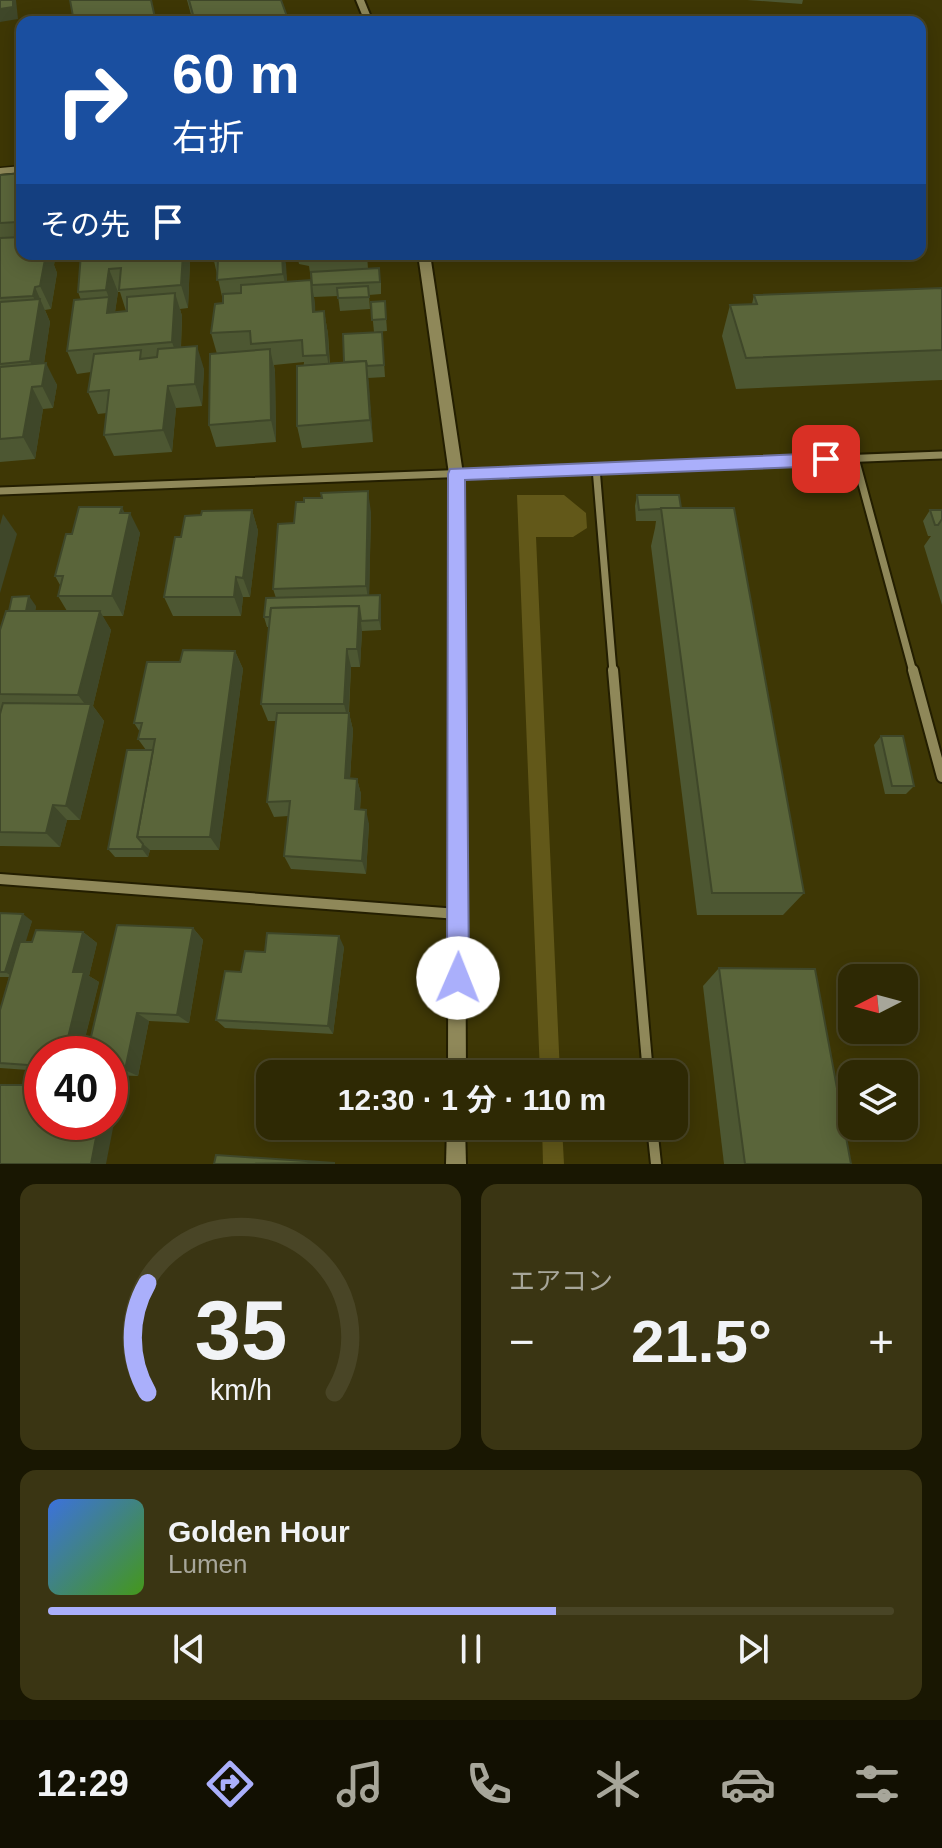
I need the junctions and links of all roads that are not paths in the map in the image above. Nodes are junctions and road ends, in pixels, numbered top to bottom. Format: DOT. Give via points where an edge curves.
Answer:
graph roads {
  1 [pos="425,260"];
  2 [pos="942,455"];
  3 [pos="855,458"];
  4 [pos="596,468"];
  5 [pos="456,474"];
  6 [pos="0,491"];
  7 [pos="942,777"];
  8 [pos="0,879"];
  9 [pos="459,914"];
  10 [pos="457,1060"];
  11 [pos="647,1060"];
  12 [pos="456,1140"];
  13 [pos="653,1140"];
  14 [pos="456,1164"];
  15 [pos="656,1164"];
  1 -- 5 [label="street"];
  2 -- 3 [label="street"];
  3 -- 4 [label="street"];
  3 -- 7 [label="street"];
  4 -- 5 [label="street"];
  4 -- 11 [label="street"];
  5 -- 6 [label="street"];
  5 -- 9 [label="street"];
  8 -- 9 [label="street"];
  9 -- 10 [label="street"];
  12 -- 14 [label="street"];
  13 -- 15 [label="street"];
}
